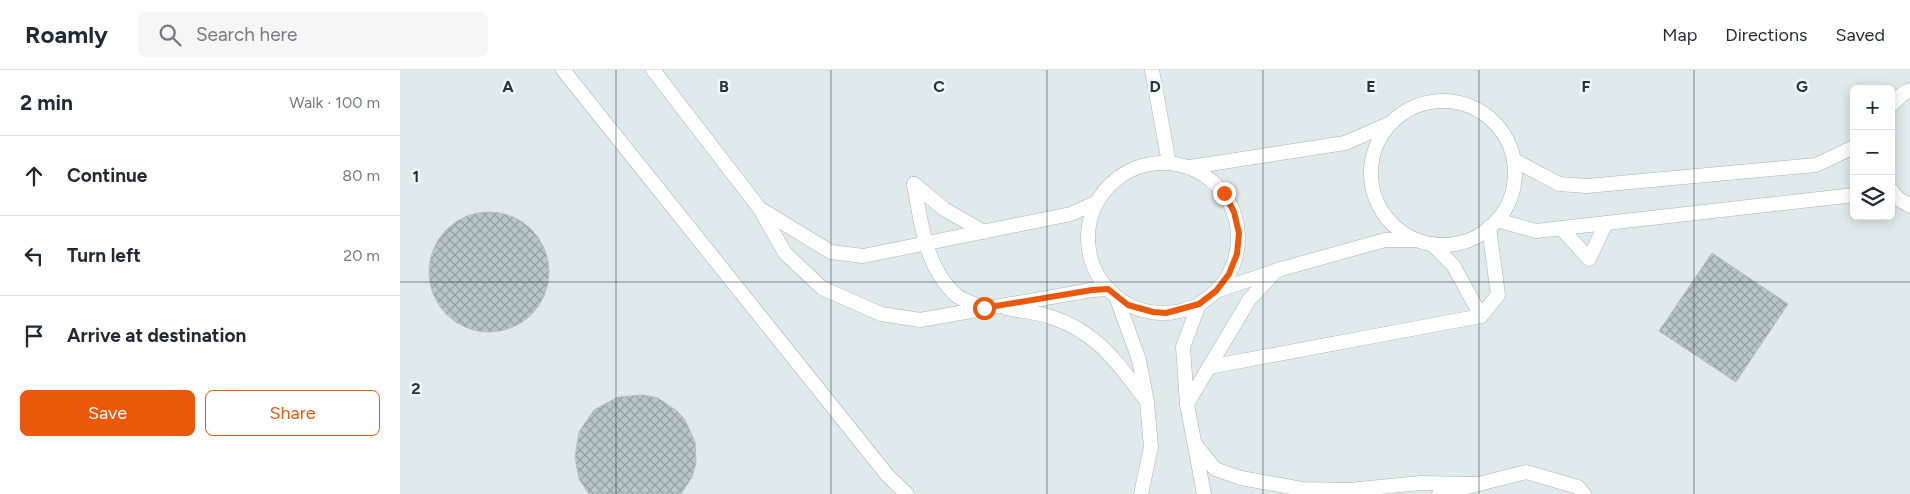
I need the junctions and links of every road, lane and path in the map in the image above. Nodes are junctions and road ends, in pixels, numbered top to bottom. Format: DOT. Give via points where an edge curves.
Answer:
graph roads {
  1 [pos="563,70"];
  2 [pos="652,70"];
  3 [pos="1152,70"];
  4 [pos="1910,90"];
  5 [pos="1895,101"];
  6 [pos="1390,123"];
  7 [pos="1850,149"];
  8 [pos="1514,160"];
  9 [pos="1169,163"];
  10 [pos="1190,167"];
  11 [pos="1850,195"];
  12 [pos="1899,199"];
  13 [pos="1097,202"];
  14 [pos="760,209"];
  15 [pos="1910,217"];
  16 [pos="1606,223"];
  17 [pos="1493,224"];
  18 [pos="1561,228"];
  19 [pos="984,232"];
  20 [pos="1418,240"];
  21 [pos="925,243"];
  22 [pos="1432,244"];
  23 [pos="1276,271"];
  24 [pos="1216,291"];
  25 [pos="1112,292"];
  26 [pos="1199,304"];
  27 [pos="990,308"];
  28 [pos="1481,316"];
  29 [pos="1209,367"];
  30 [pos="1147,402"];
  31 [pos="1187,404"];
  32 [pos="1195,444"];
  33 [pos="1474,484"];
  34 [pos="907,494"];
  35 [pos="1141,494"];
  36 [pos="1204,494"];
  37 [pos="1439,494"];
  38 [pos="1454,494"];
  39 [pos="1584,494"];
  1 -- 34 [label="street" via="888,476"];
  2 -- 14 [label="street"];
  3 -- 9 [label="street"];
  4 -- 5 [label="street"];
  6 -- 8 [label="street" via="1410,108 1434,101 1468,105 1490,118 1506,137"];
  6 -- 10 [label="street" via="1346,143"];
  6 -- 20 [label="street" via="1376,144 1370,169 1375,200 1389,221"];
  7 -- 8 [label="street" via="1816,165 1587,186 1560,184"];
  8 -- 17 [label="street" via="1514,186 1510,199"];
  9 -- 10 [label="street"];
  9 -- 13 [label="street" via="1144,165 1120,176"];
  10 -- 24 [label="street" via="1209,178 1224,193 1234,212 1239,233 1237,254 1229,274"];
  11 -- 16 [label="street"];
  12 -- 15 [label="street"];
  13 -- 19 [label="street" via="1071,214"];
  13 -- 25 [label="street" via="1090,217 1088,243 1094,267"];
  14 -- 21 [label="street" via="831,252 863,256"];
  14 -- 27 [label="street" via="785,253 822,288 882,314 920,320"];
  16 -- 18 [label="street"];
  16 -- 18 [label="street" via="1589,259"];
  17 -- 18 [label="street" via="1536,230"];
  17 -- 22 [label="street" via="1478,236 1454,244"];
  17 -- 28 [label="street" via="1498,294"];
  19 -- 21 [label="street"];
  19 -- 21 [label="street" via="944,209 914,184"];
  20 -- 22 [label="street"];
  20 -- 23 [label="street" via="1385,240"];
  21 -- 27 [label="street" via="939,275 957,296"];
  22 -- 28 [label="street" via="1453,265"];
  23 -- 24 [label="street"];
  23 -- 29 [label="street" via="1249,300"];
  24 -- 26 [label="street"];
  25 -- 26 [label="street" via="1128,305 1153,312 1166,313"];
  25 -- 27 [label="street" via="1092,290"];
  25 -- 30 [label="street" via="1139,360"];
  26 -- 31 [label="street" via="1183,346"];
  27 -- 30 [label="street" via="1050,316 1085,332 1112,356"];
  28 -- 29 [label="street"];
  29 -- 31 [label="street"];
  30 -- 35 [label="street" via="1150,448"];
  31 -- 32 [label="street"];
  32 -- 33 [label="street" via="1215,469 1241,478 1302,489 1349,490 1422,483"];
  32 -- 36 [label="street"];
  33 -- 37 [label="street"];
  33 -- 38 [label="street"];
  33 -- 39 [label="street" via="1526,472 1578,487"];
}
